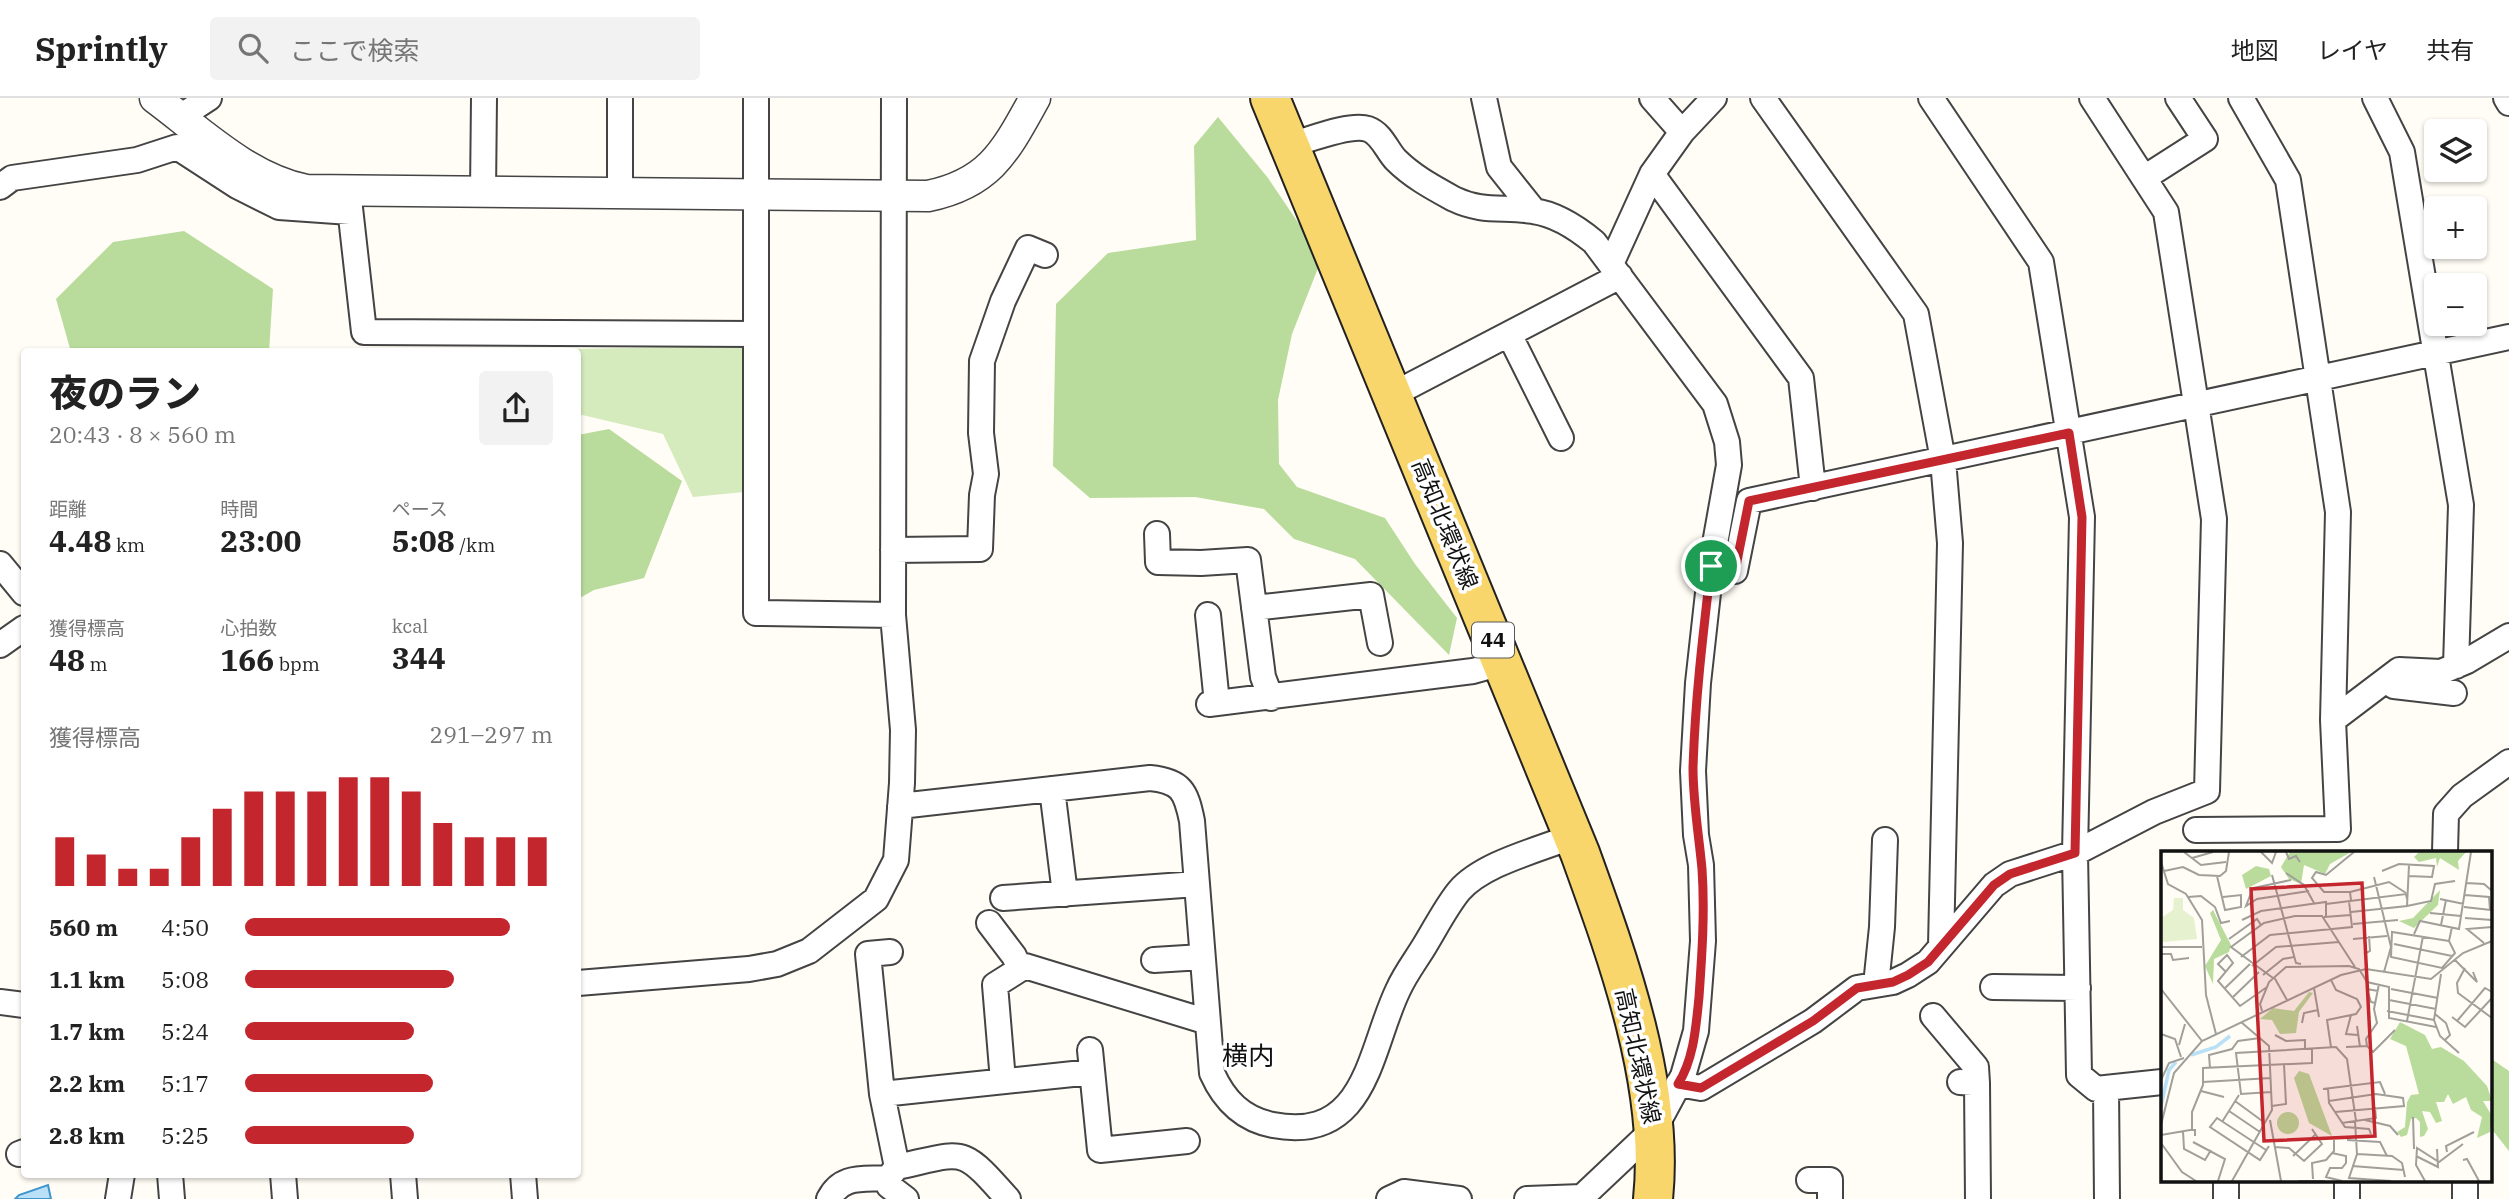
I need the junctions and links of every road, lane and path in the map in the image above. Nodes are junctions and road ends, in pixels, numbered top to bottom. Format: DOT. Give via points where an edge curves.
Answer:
graph roads {
  1 [pos="155,98"];
  2 [pos="209,98"];
  3 [pos="484,98"];
  4 [pos="620,98"];
  5 [pos="756,98"];
  6 [pos="894,98"];
  7 [pos="1270,98"];
  8 [pos="1484,98"];
  9 [pos="1651,98"];
  10 [pos="1714,98"];
  11 [pos="1763,98"];
  12 [pos="1931,98"];
  13 [pos="2092,98"];
  14 [pos="2178,98"];
  15 [pos="2242,98"];
  16 [pos="2375,98"];
  17 [pos="2506,98"];
  18 [pos="1027,103"];
  19 [pos="2509,103"];
  20 [pos="180,117"];
  21 [pos="1682,132"];
  22 [pos="1290,145"];
  23 [pos="1652,174"];
  24 [pos="2144,178"];
  25 [pos="0,187"];
  26 [pos="483,192"];
  27 [pos="620,193"];
  28 [pos="755,195"];
  29 [pos="894,196"];
  30 [pos="349,201"];
  31 [pos="1534,211"];
  32 [pos="1045,255"];
  33 [pos="1615,270"];
  34 [pos="755,334"];
  35 [pos="1509,334"];
  36 [pos="2509,338"];
  37 [pos="2437,352"];
  38 [pos="2319,378"];
  39 [pos="1392,395"];
  40 [pos="2196,405"];
  41 [pos="2069,433"];
  42 [pos="1561,438"];
  43 [pos="1943,460"];
  44 [pos="1813,488"];
  45 [pos="1157,534"];
  46 [pos="893,550"];
  47 [pos="11,566"];
  48 [pos="1711,566"];
  49 [pos="21,587"];
  50 [pos="1254,608"];
  51 [pos="893,615"];
  52 [pos="1208,615"];
  53 [pos="21,630"];
  54 [pos="2509,636"];
  55 [pos="1380,643"];
  56 [pos="0,645"];
  57 [pos="1502,663"];
  58 [pos="2456,666"];
  59 [pos="2379,685"];
  60 [pos="2454,693"];
  61 [pos="1271,698"];
  62 [pos="2333,720"];
  63 [pos="2509,762"];
  64 [pos="1052,789"];
  65 [pos="2195,795"];
  66 [pos="900,806"];
  67 [pos="1573,836"];
  68 [pos="1885,840"];
  69 [pos="2196,841"];
  70 [pos="2316,841"];
  71 [pos="2445,851"];
  72 [pos="2075,853"];
  73 [pos="1197,884"];
  74 [pos="1065,894"];
  75 [pos="1003,898"];
  76 [pos="989,923"];
  77 [pos="1941,946"];
  78 [pos="891,952"];
  79 [pos="1202,957"];
  80 [pos="1154,960"];
  81 [pos="1020,969"];
  82 [pos="581,984"];
  83 [pos="1876,985"];
  84 [pos="1993,987"];
  85 [pos="2078,988"];
  86 [pos="0,1002"];
  87 [pos="21,1005"];
  88 [pos="1933,1016"];
  89 [pos="1208,1022"];
  90 [pos="1003,1082"];
  91 [pos="2161,1082"];
  92 [pos="1678,1084"];
  93 [pos="2106,1088"];
  94 [pos="882,1094"];
  95 [pos="1655,1128"];
  96 [pos="1187,1141"];
  97 [pos="893,1172"];
  98 [pos="121,1178"];
  99 [pos="170,1178"];
  100 [pos="283,1178"];
  101 [pos="403,1178"];
  102 [pos="523,1178"];
  103 [pos="1808,1180"];
  104 [pos="118,1199"];
  105 [pos="172,1199"];
  106 [pos="285,1199"];
  107 [pos="405,1199"];
  108 [pos="525,1199"];
  109 [pos="829,1199"];
  110 [pos="906,1199"];
  111 [pos="1008,1199"];
  112 [pos="1389,1199"];
  113 [pos="1459,1199"];
  114 [pos="1527,1199"];
  115 [pos="1653,1199"];
  116 [pos="1830,1199"];
  117 [pos="1978,1199"];
  118 [pos="2107,1199"];
  1 -- 20 [label="street"];
  2 -- 20 [label="street"];
  3 -- 26 [label="street"];
  4 -- 27 [label="street"];
  5 -- 28 [label="street"];
  6 -- 29 [label="street"];
  7 -- 22 [label="main road, 高知北環状線 / 44"];
  8 -- 31 [label="street" via="1499,167"];
  9 -- 21 [label="street"];
  10 -- 21 [label="street"];
  11 -- 43 [label="street" via="1916,314"];
  12 -- 41 [label="street" via="2041,262"];
  13 -- 24 [label="street"];
  14 -- 24 [label="street" via="2205,139"];
  15 -- 38 [label="street" via="2288,180"];
  16 -- 37 [label="street" via="2402,152"];
  17 -- 19 [label="street"];
  18 -- 29 [label="street" via="1008,147 966,185 928,196"];
  20 -- 30 [label="street" via="240,162 285,186"];
  21 -- 23 [label="street"];
  22 -- 31 [label="street" via="1352,128 1369,129 1394,159 1457,200 1489,210"];
  22 -- 39 [label="main road, 高知北環状線 / 44"];
  23 -- 33 [label="street"];
  23 -- 44 [label="street" via="1801,378"];
  24 -- 40 [label="street" via="2166,212"];
  25 -- 30 [label="street" via="12,178 137,160 177,147 279,207"];
  26 -- 27 [label="street"];
  26 -- 30 [label="street"];
  27 -- 28 [label="street"];
  28 -- 29 [label="street"];
  28 -- 34 [label="street"];
  29 -- 46 [label="street"];
  30 -- 34 [label="street" via="364,332"];
  31 -- 33 [label="street" via="1581,231"];
  32 -- 46 [label="street" via="1028,248 982,361 981,433 986,474 980,549"];
  33 -- 35 [label="street"];
  33 -- 48 [label="street" via="1715,404 1721,419 1729,465"];
  34 -- 51 [label="street" via="756,613"];
  35 -- 39 [label="street"];
  35 -- 42 [label="street"];
  36 -- 37 [label="street"];
  37 -- 38 [label="street"];
  37 -- 58 [label="street" via="2461,505"];
  38 -- 40 [label="street"];
  38 -- 62 [label="street" via="2338,512"];
  39 -- 57 [label="main road, 高知北環状線 / 44"];
  40 -- 41 [label="street"];
  40 -- 65 [label="street" via="2214,519 2207,791"];
  41 -- 43 [label="street"];
  41 -- 72 [label="street" via="2082,517"];
  43 -- 44 [label="street"];
  43 -- 77 [label="street" via="1950,543"];
  44 -- 48 [label="street" via="1749,501 1735,571"];
  45 -- 50 [label="street" via="1158,562 1248,560"];
  46 -- 51 [label="street"];
  47 -- 49 [label="street"];
  48 -- 92 [label="street" via="1693,771 1703,941 1696,1031"];
  50 -- 55 [label="street" via="1371,595"];
  50 -- 61 [label="street" via="1263,677"];
  51 -- 66 [label="street" via="902,730"];
  52 -- 61 [label="street" via="1213,703"];
  53 -- 56 [label="street"];
  54 -- 58 [label="street"];
  57 -- 61 [label="street" via="1473,671"];
  57 -- 67 [label="main road, 高知北環状線 / 44"];
  58 -- 59 [label="street" via="2441,672 2399,670"];
  59 -- 60 [label="street"];
  59 -- 62 [label="street"];
  62 -- 70 [label="street" via="2338,828"];
  63 -- 71 [label="street" via="2462,796 2446,814"];
  64 -- 66 [label="street"];
  64 -- 73 [label="street" via="1150,778 1170,780 1182,790 1189,805"];
  64 -- 74 [label="street"];
  65 -- 69 [label="street"];
  65 -- 72 [label="street"];
  66 -- 82 [label="street" via="896,860 876,899 809,951 749,969"];
  67 -- 89 [label="street" via="1485,871 1461,889 1399,988 1360,1091 1319,1123 1284,1127 1237,1109 1221,1094 1212,1073"];
  67 -- 95 [label="main road, 高知北環状線 / 44" via="1612,941"];
  68 -- 83 [label="street"];
  69 -- 70 [label="street"];
  72 -- 77 [label="street" via="2002,879"];
  72 -- 85 [label="street"];
  73 -- 74 [label="street"];
  73 -- 79 [label="street"];
  74 -- 75 [label="street"];
  76 -- 81 [label="street"];
  77 -- 83 [label="street" via="1908,975"];
  78 -- 94 [label="street" via="868,954"];
  79 -- 80 [label="street"];
  79 -- 89 [label="street"];
  81 -- 89 [label="street" via="1025,966"];
  81 -- 90 [label="street" via="995,985"];
  83 -- 92 [label="street" via="1857,988 1813,1021 1701,1088"];
  84 -- 85 [label="street"];
  85 -- 93 [label="street" via="2079,1075 2096,1089"];
  86 -- 87 [label="street"];
  88 -- 117 [label="street" via="1976,1067 1969,1083"];
  90 -- 94 [label="street"];
  90 -- 96 [label="street" via="1091,1061 1100,1150"];
  91 -- 93 [label="street"];
  92 -- 95 [label="street"];
  93 -- 118 [label="street"];
  94 -- 97 [label="street"];
  95 -- 114 [label="street" via="1582,1197"];
  95 -- 115 [label="main road, 高知北環状線 / 44"];
  97 -- 109 [label="street" via="845,1181"];
  97 -- 110 [label="street" via="889,1186"];
  97 -- 111 [label="street" via="953,1154 977,1163"];
  98 -- 104 [label="street"];
  99 -- 105 [label="street"];
  100 -- 106 [label="street"];
  101 -- 107 [label="street"];
  102 -- 108 [label="street"];
  103 -- 116 [label="street" via="1830,1180"];
  112 -- 113 [label="street" via="1404,1192"];
}
